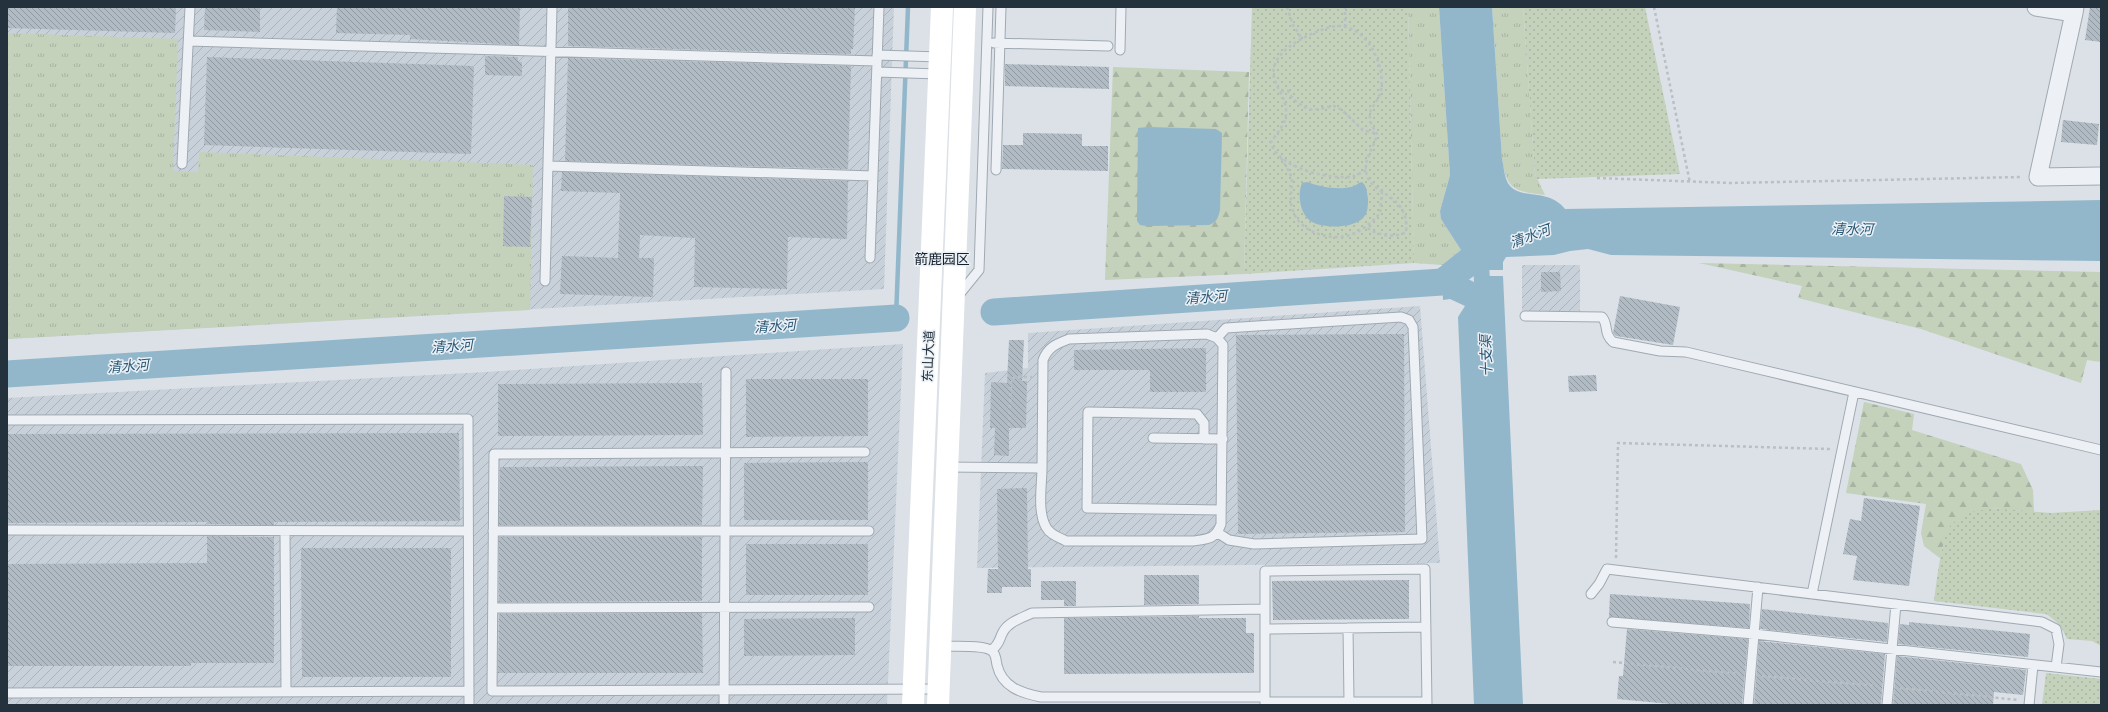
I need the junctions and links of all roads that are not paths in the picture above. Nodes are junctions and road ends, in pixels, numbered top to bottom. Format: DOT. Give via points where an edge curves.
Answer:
graph roads {
  1 [pos="190,7"];
  2 [pos="552,7"];
  3 [pos="879,7"];
  4 [pos="942,7"];
  5 [pos="965,7"];
  6 [pos="988,7"];
  7 [pos="1001,7"];
  8 [pos="1121,7"];
  9 [pos="2036,7"];
  10 [pos="2075,10"];
  11 [pos="189,41"];
  12 [pos="986,42"];
  13 [pos="1000,43"];
  14 [pos="1108,46"];
  15 [pos="1120,50"];
  16 [pos="551,52"];
  17 [pos="877,58"];
  18 [pos="939,66"];
  19 [pos="877,72"];
  20 [pos="182,164"];
  21 [pos="548,166"];
  22 [pos="996,170"];
  23 [pos="873,176"];
  24 [pos="2101,176"];
  25 [pos="870,258"];
  26 [pos="544,281"];
  27 [pos="954,301"];
  28 [pos="1525,316"];
  29 [pos="1217,338"];
  30 [pos="726,372"];
  31 [pos="1854,392"];
  32 [pos="7,420"];
  33 [pos="1153,438"];
  34 [pos="1204,439"];
  35 [pos="1223,439"];
  36 [pos="2101,450"];
  37 [pos="865,452"];
  38 [pos="725,453"];
  39 [pos="947,467"];
  40 [pos="1042,468"];
  41 [pos="1221,510"];
  42 [pos="7,530"];
  43 [pos="285,531"];
  44 [pos="468,531"];
  45 [pos="493,531"];
  46 [pos="725,531"];
  47 [pos="869,531"];
  48 [pos="1218,532"];
  49 [pos="1758,587"];
  50 [pos="1590,594"];
  51 [pos="1812,594"];
  52 [pos="1896,604"];
  53 [pos="724,607"];
  54 [pos="869,607"];
  55 [pos="493,608"];
  56 [pos="1265,609"];
  57 [pos="1612,622"];
  58 [pos="1426,627"];
  59 [pos="1348,628"];
  60 [pos="1265,629"];
  61 [pos="1754,634"];
  62 [pos="940,646"];
  63 [pos="1892,649"];
  64 [pos="992,650"];
  65 [pos="2033,665"];
  66 [pos="2056,667"];
  67 [pos="2101,672"];
  68 [pos="724,690"];
  69 [pos="468,691"];
  70 [pos="286,692"];
  71 [pos="7,693"];
  72 [pos="914,697"];
  73 [pos="938,697"];
  74 [pos="1050,701"];
  75 [pos="1265,701"];
  76 [pos="1349,702"];
  77 [pos="2029,703"];
  78 [pos="1427,704"];
  79 [pos="469,705"];
  80 [pos="724,705"];
  81 [pos="1748,705"];
  82 [pos="1887,705"];
  1 -- 11 [label="lane"];
  2 -- 16 [label="lane"];
  3 -- 17 [label="lane"];
  4 -- 18 [label="main road, 东山大道"];
  5 -- 27 [label="main road, 东山大道"];
  6 -- 12 [label="lane"];
  7 -- 13 [label="lane"];
  8 -- 15 [label="lane"];
  9 -- 10 [label="street"];
  10 -- 24 [label="street" via="2038,177"];
  11 -- 16 [label="lane"];
  11 -- 20 [label="lane"];
  12 -- 13 [label="lane"];
  12 -- 27 [label="lane" via="979,270"];
  13 -- 14 [label="lane"];
  13 -- 22 [label="lane"];
  16 -- 17 [label="lane"];
  16 -- 21 [label="lane"];
  17 -- 18 [label="lane" via="913,56"];
  17 -- 19 [label="lane"];
  18 -- 19 [label="lane" via="913,73"];
  18 -- 72 [label="main road, 东山大道"];
  19 -- 23 [label="lane"];
  21 -- 23 [label="lane"];
  21 -- 26 [label="lane"];
  23 -- 25 [label="lane"];
  27 -- 39 [label="main road, 东山大道"];
  28 -- 31 [label="lane" via="1602,317 1605,320 1608,338 1613,342 1660,351 1686,352"];
  29 -- 35 [label="lane" via="1224,345"];
  29 -- 40 [label="lane" via="1207,334 1069,339 1053,345 1043,360"];
  29 -- 48 [label="lane" via="1226,328 1401,317 1409,320 1413,327 1422,539 1254,544 1229,540"];
  30 -- 38 [label="lane"];
  31 -- 36 [label="lane"];
  31 -- 51 [label="lane"];
  32 -- 44 [label="lane" via="468,419"];
  33 -- 34 [label="lane"];
  34 -- 35 [label="lane"];
  34 -- 41 [label="lane" via="1204,423 1197,414 1088,412 1088,508"];
  35 -- 41 [label="lane"];
  37 -- 38 [label="lane"];
  38 -- 45 [label="lane" via="494,454"];
  38 -- 46 [label="lane"];
  39 -- 40 [label="lane"];
  39 -- 62 [label="main road, 东山大道"];
  40 -- 48 [label="lane" via="1042,514 1046,527 1051,534 1066,541 1194,541 1210,539"];
  41 -- 48 [label="lane"];
  42 -- 43 [label="lane"];
  43 -- 44 [label="lane"];
  43 -- 70 [label="lane"];
  44 -- 69 [label="lane"];
  45 -- 46 [label="lane"];
  45 -- 55 [label="lane"];
  46 -- 47 [label="lane"];
  46 -- 53 [label="lane"];
  49 -- 50 [label="lane" via="1607,568 1599,584"];
  49 -- 51 [label="lane"];
  49 -- 61 [label="lane"];
  51 -- 52 [label="lane"];
  52 -- 63 [label="lane"];
  52 -- 66 [label="lane" via="2042,622 2056,629 2059,644"];
  53 -- 54 [label="lane"];
  53 -- 55 [label="lane"];
  53 -- 68 [label="lane"];
  55 -- 68 [label="lane" via="492,691"];
  56 -- 58 [label="lane" via="1265,571 1425,569"];
  56 -- 60 [label="lane"];
  56 -- 64 [label="lane" via="1032,613 1010,624 1003,632 1000,643"];
  57 -- 61 [label="lane"];
  58 -- 59 [label="lane"];
  58 -- 78 [label="lane"];
  59 -- 60 [label="lane"];
  59 -- 76 [label="lane"];
  60 -- 75 [label="lane"];
  61 -- 63 [label="lane"];
  61 -- 81 [label="lane"];
  62 -- 64 [label="lane" via="984,647"];
  62 -- 73 [label="main road, 东山大道"];
  63 -- 65 [label="lane"];
  63 -- 82 [label="lane"];
  64 -- 74 [label="lane" via="1002,678 1011,687"];
  65 -- 66 [label="lane"];
  65 -- 77 [label="lane"];
  66 -- 67 [label="lane"];
  68 -- 72 [label="lane"];
  68 -- 80 [label="lane"];
  69 -- 70 [label="lane"];
  69 -- 79 [label="lane"];
  70 -- 71 [label="lane"];
  72 -- 73 [label="lane"];
  74 -- 75 [label="lane"];
  75 -- 76 [label="lane"];
  76 -- 78 [label="lane"];
}
